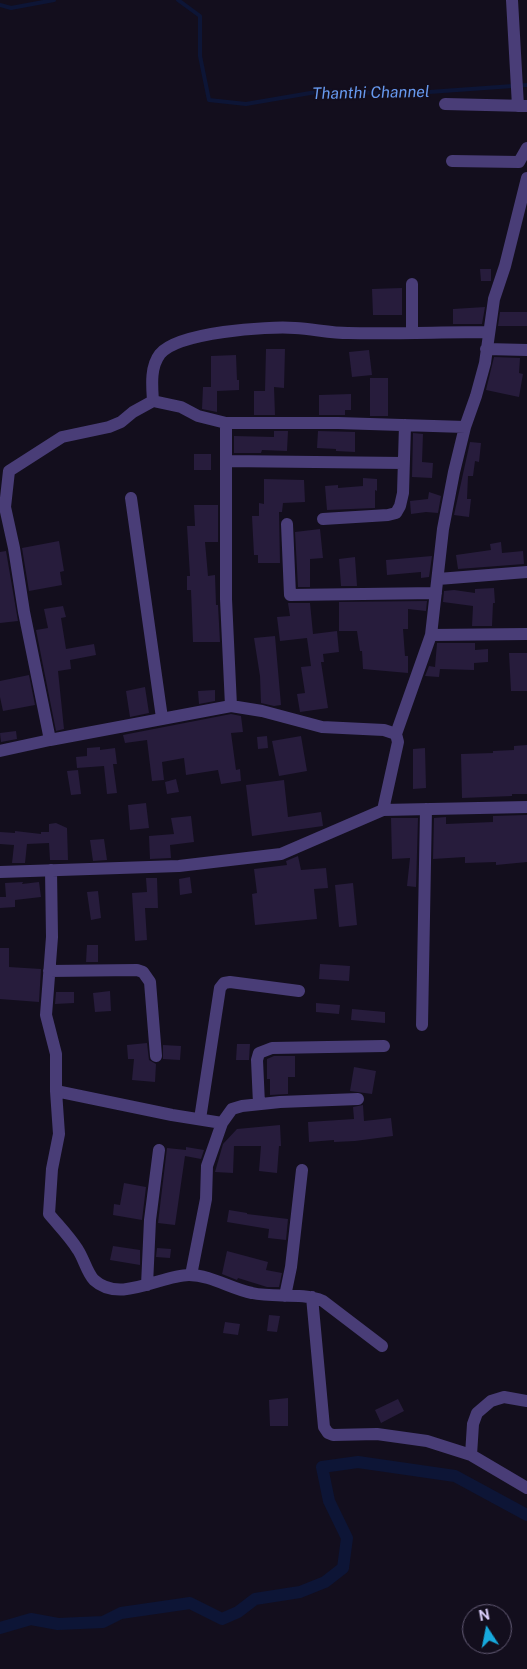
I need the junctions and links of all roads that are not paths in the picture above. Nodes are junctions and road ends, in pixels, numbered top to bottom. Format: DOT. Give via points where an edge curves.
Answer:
graph roads {
  1 [pos="512,0"];
  2 [pos="445,104"];
  3 [pos="523,106"];
  4 [pos="527,148"];
  5 [pos="452,160"];
  6 [pos="527,178"];
  7 [pos="412,284"];
  8 [pos="489,332"];
  9 [pos="412,333"];
  10 [pos="486,349"];
  11 [pos="527,350"];
  12 [pos="153,401"];
  13 [pos="226,423"];
  14 [pos="405,425"];
  15 [pos="465,427"];
  16 [pos="227,461"];
  17 [pos="403,463"];
  18 [pos="131,498"];
  19 [pos="323,519"];
  20 [pos="287,524"];
  21 [pos="527,572"];
  22 [pos="438,579"];
  23 [pos="436,593"];
  24 [pos="527,634"];
  25 [pos="431,635"];
  26 [pos="231,706"];
  27 [pos="162,718"];
  28 [pos="396,734"];
  29 [pos="50,740"];
  30 [pos="0,751"];
  31 [pos="527,807"];
  32 [pos="426,809"];
  33 [pos="383,810"];
  34 [pos="51,870"];
  35 [pos="0,872"];
  36 [pos="49,971"];
  37 [pos="299,991"];
  38 [pos="422,1025"];
  39 [pos="384,1046"];
  40 [pos="156,1056"];
  41 [pos="56,1091"];
  42 [pos="358,1099"];
  43 [pos="260,1104"];
  44 [pos="200,1119"];
  45 [pos="222,1123"];
  46 [pos="159,1150"];
  47 [pos="302,1170"];
  48 [pos="191,1275"];
  49 [pos="147,1285"];
  50 [pos="285,1296"];
  51 [pos="312,1296"];
  52 [pos="382,1346"];
  53 [pos="527,1401"];
  54 [pos="471,1455"];
  55 [pos="527,1488"];
  1 -- 3 [label="street" via="517,86"];
  2 -- 3 [label="street"];
  4 -- 5 [label="street" via="519,162"];
  6 -- 8 [label="street" via="506,266 494,299"];
  7 -- 9 [label="street"];
  8 -- 9 [label="street"];
  8 -- 10 [label="street"];
  9 -- 12 [label="street" via="346,333 293,328 203,335 175,343 161,352 154,364"];
  10 -- 11 [label="street"];
  10 -- 15 [label="street" via="476,396"];
  12 -- 13 [label="street"];
  12 -- 29 [label="street" via="110,427 62,437 9,471 5,507"];
  13 -- 14 [label="street"];
  13 -- 16 [label="street"];
  14 -- 15 [label="street"];
  14 -- 17 [label="street"];
  15 -- 22 [label="street" via="443,529"];
  16 -- 17 [label="street"];
  16 -- 26 [label="street" via="226,598"];
  17 -- 19 [label="street" via="403,493 396,513"];
  18 -- 27 [label="street"];
  20 -- 23 [label="street" via="290,595"];
  21 -- 22 [label="street"];
  22 -- 23 [label="street"];
  23 -- 25 [label="street"];
  24 -- 25 [label="street"];
  25 -- 28 [label="street"];
  26 -- 27 [label="street"];
  26 -- 28 [label="street" via="322,727 384,730"];
  27 -- 29 [label="street"];
  28 -- 33 [label="street" via="398,742"];
  29 -- 30 [label="street"];
  31 -- 32 [label="street"];
  32 -- 33 [label="street"];
  32 -- 38 [label="street"];
  33 -- 34 [label="street" via="281,854 179,866"];
  34 -- 35 [label="street"];
  34 -- 36 [label="street"];
  36 -- 40 [label="street" via="143,972 150,982"];
  36 -- 41 [label="street" via="46,1015 56,1054"];
  37 -- 44 [label="street" via="230,982 220,988"];
  39 -- 43 [label="street" via="263,1050 257,1060"];
  41 -- 44 [label="street"];
  41 -- 49 [label="street" via="59,1134 52,1169 49,1214 78,1250 94,1280 107,1287 125,1290"];
  42 -- 43 [label="street"];
  43 -- 45 [label="street" via="232,1109"];
  44 -- 45 [label="street"];
  45 -- 48 [label="street" via="207,1166 206,1199"];
  46 -- 49 [label="street" via="150,1220"];
  47 -- 50 [label="street"];
  48 -- 49 [label="street"];
  48 -- 50 [label="street" via="252,1293"];
  50 -- 51 [label="street"];
  51 -- 52 [label="street"];
  51 -- 54 [label="street" via="323,1420 328,1433 377,1434 427,1441"];
  53 -- 54 [label="street" via="504,1397 491,1401 477,1413"];
  54 -- 55 [label="street"];
}
